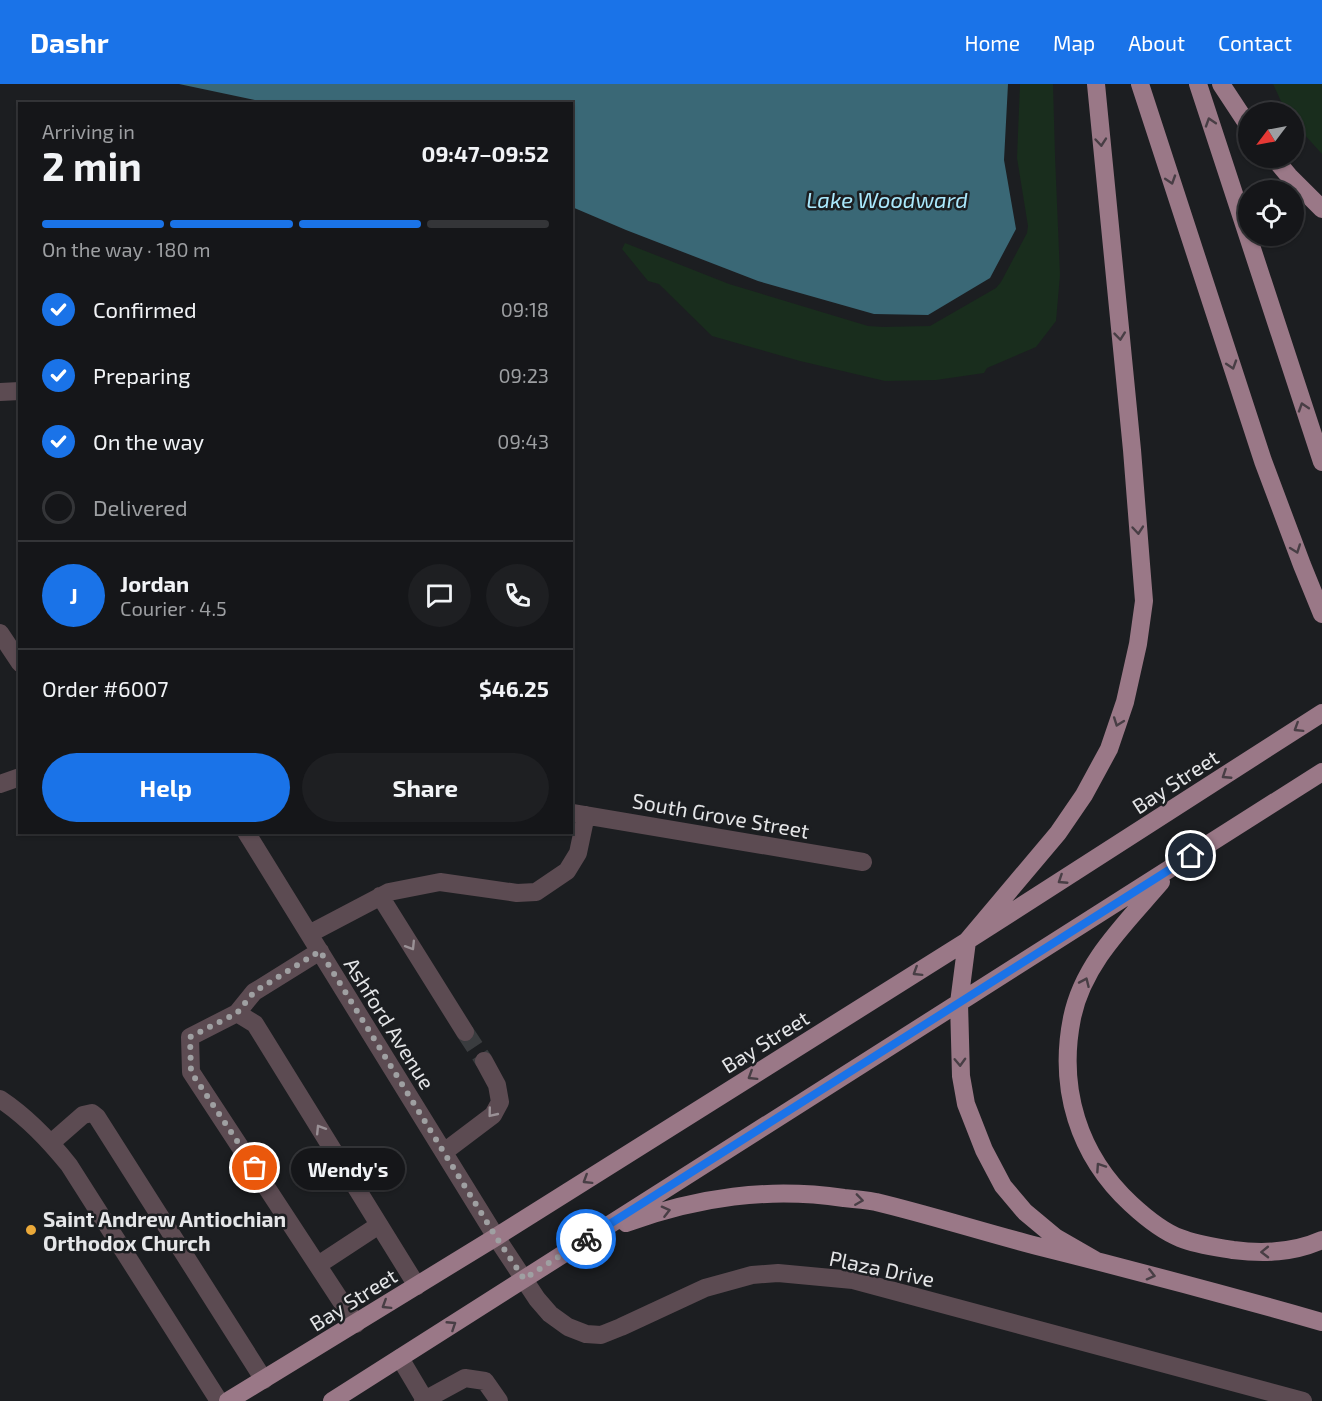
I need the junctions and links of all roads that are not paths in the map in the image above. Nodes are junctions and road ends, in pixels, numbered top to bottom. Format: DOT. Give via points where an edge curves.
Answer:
graph roads {
  1 [pos="1095,84"];
  2 [pos="1140,84"];
  3 [pos="1198,84"];
  4 [pos="1221,84"];
  5 [pos="1238,110"];
  6 [pos="1282,168"];
  7 [pos="1322,209"];
  8 [pos="18,391"];
  9 [pos="0,392"];
  10 [pos="1322,462"];
  11 [pos="1322,614"];
  12 [pos="0,633"];
  13 [pos="18,660"];
  14 [pos="1322,713"];
  15 [pos="1322,772"];
  16 [pos="18,778"];
  17 [pos="0,784"];
  18 [pos="579,814"];
  19 [pos="247,834"];
  20 [pos="863,862"];
  21 [pos="1173,868"];
  22 [pos="380,896"];
  23 [pos="309,934"];
  24 [pos="967,941"];
  25 [pos="320,951"];
  26 [pos="959,1003"];
  27 [pos="237,1013"];
  28 [pos="465,1032"];
  29 [pos="484,1061"];
  30 [pos="0,1099"];
  31 [pos="51,1143"];
  32 [pos="444,1152"];
  33 [pos="380,1225"];
  34 [pos="496,1237"];
  35 [pos="591,1237"];
  36 [pos="1322,1240"];
  37 [pos="1095,1260"];
  38 [pos="318,1265"];
  39 [pos="524,1279"];
  40 [pos="417,1286"];
  41 [pos="1322,1322"];
  42 [pos="356,1324"];
  43 [pos="400,1358"];
  44 [pos="264,1380"];
  45 [pos="424,1400"];
  46 [pos="219,1401"];
  47 [pos="228,1401"];
  48 [pos="332,1401"];
  49 [pos="499,1401"];
  50 [pos="1303,1401"];
  1 -- 24 [label="main road, one-way" via="1144,602 1138,644 1109,749 1084,795 1051,843"];
  2 -- 11 [label="main road, one-way" via="1263,461"];
  10 -- 3 [label="main road, one-way"];
  4 -- 5 [label="main road"];
  6 -- 7 [label="main road"];
  8 -- 9 [label="street"];
  12 -- 13 [label="street"];
  14 -- 24 [label="main road, Bay Street, one-way"];
  15 -- 21 [label="main road"];
  16 -- 17 [label="street"];
  18 -- 20 [label="street, South Grove Street"];
  18 -- 22 [label="street" via="579,853 567,872 536,892 440,882"];
  19 -- 23 [label="street, Ashford Avenue"];
  21 -- 26 [label="main road"];
  36 -- 21 [label="main road, one-way" via="1286,1251 1250,1252 1178,1238 1122,1196 1083,1139 1069,1086 1072,1016 1085,981 1103,951"];
  22 -- 23 [label="street"];
  22 -- 28 [label="street, one-way"];
  23 -- 25 [label="street, Ashford Avenue"];
  24 -- 26 [label="main road"];
  24 -- 34 [label="main road, Bay Street, one-way"];
  25 -- 27 [label="street" via="254,992"];
  25 -- 32 [label="street, Ashford Avenue"];
  26 -- 35 [label="main road"];
  26 -- 37 [label="main road, one-way" via="961,1076 966,1104 1003,1186 1025,1212 1055,1237"];
  33 -- 27 [label="street, one-way" via="255,1024"];
  27 -- 38 [label="street" via="190,1037 191,1072"];
  29 -- 32 [label="street, one-way" via="501,1102 493,1115"];
  30 -- 31 [label="street"];
  31 -- 44 [label="street" via="83,1114 97,1117"];
  31 -- 46 [label="street" via="79,1180"];
  32 -- 34 [label="street, Ashford Avenue"];
  33 -- 38 [label="street"];
  33 -- 40 [label="street"];
  34 -- 39 [label="street, Plaza Drive"];
  34 -- 40 [label="main road, Bay Street"];
  35 -- 37 [label="main road, one-way" via="651,1214 727,1196 823,1195 874,1202"];
  35 -- 39 [label="main road"];
  37 -- 41 [label="main road, one-way"];
  38 -- 42 [label="street"];
  43 -- 39 [label="main road, one-way"];
  39 -- 50 [label="street, Plaza Drive" via="550,1314 568,1328 601,1335 705,1288 752,1275 778,1273 853,1280"];
  40 -- 42 [label="main road, Bay Street, one-way"];
  42 -- 44 [label="main road, Bay Street"];
  43 -- 45 [label="street"];
  43 -- 48 [label="main road"];
  44 -- 47 [label="main road, Bay Street"];
  45 -- 49 [label="street" via="465,1378 485,1381"];
}
